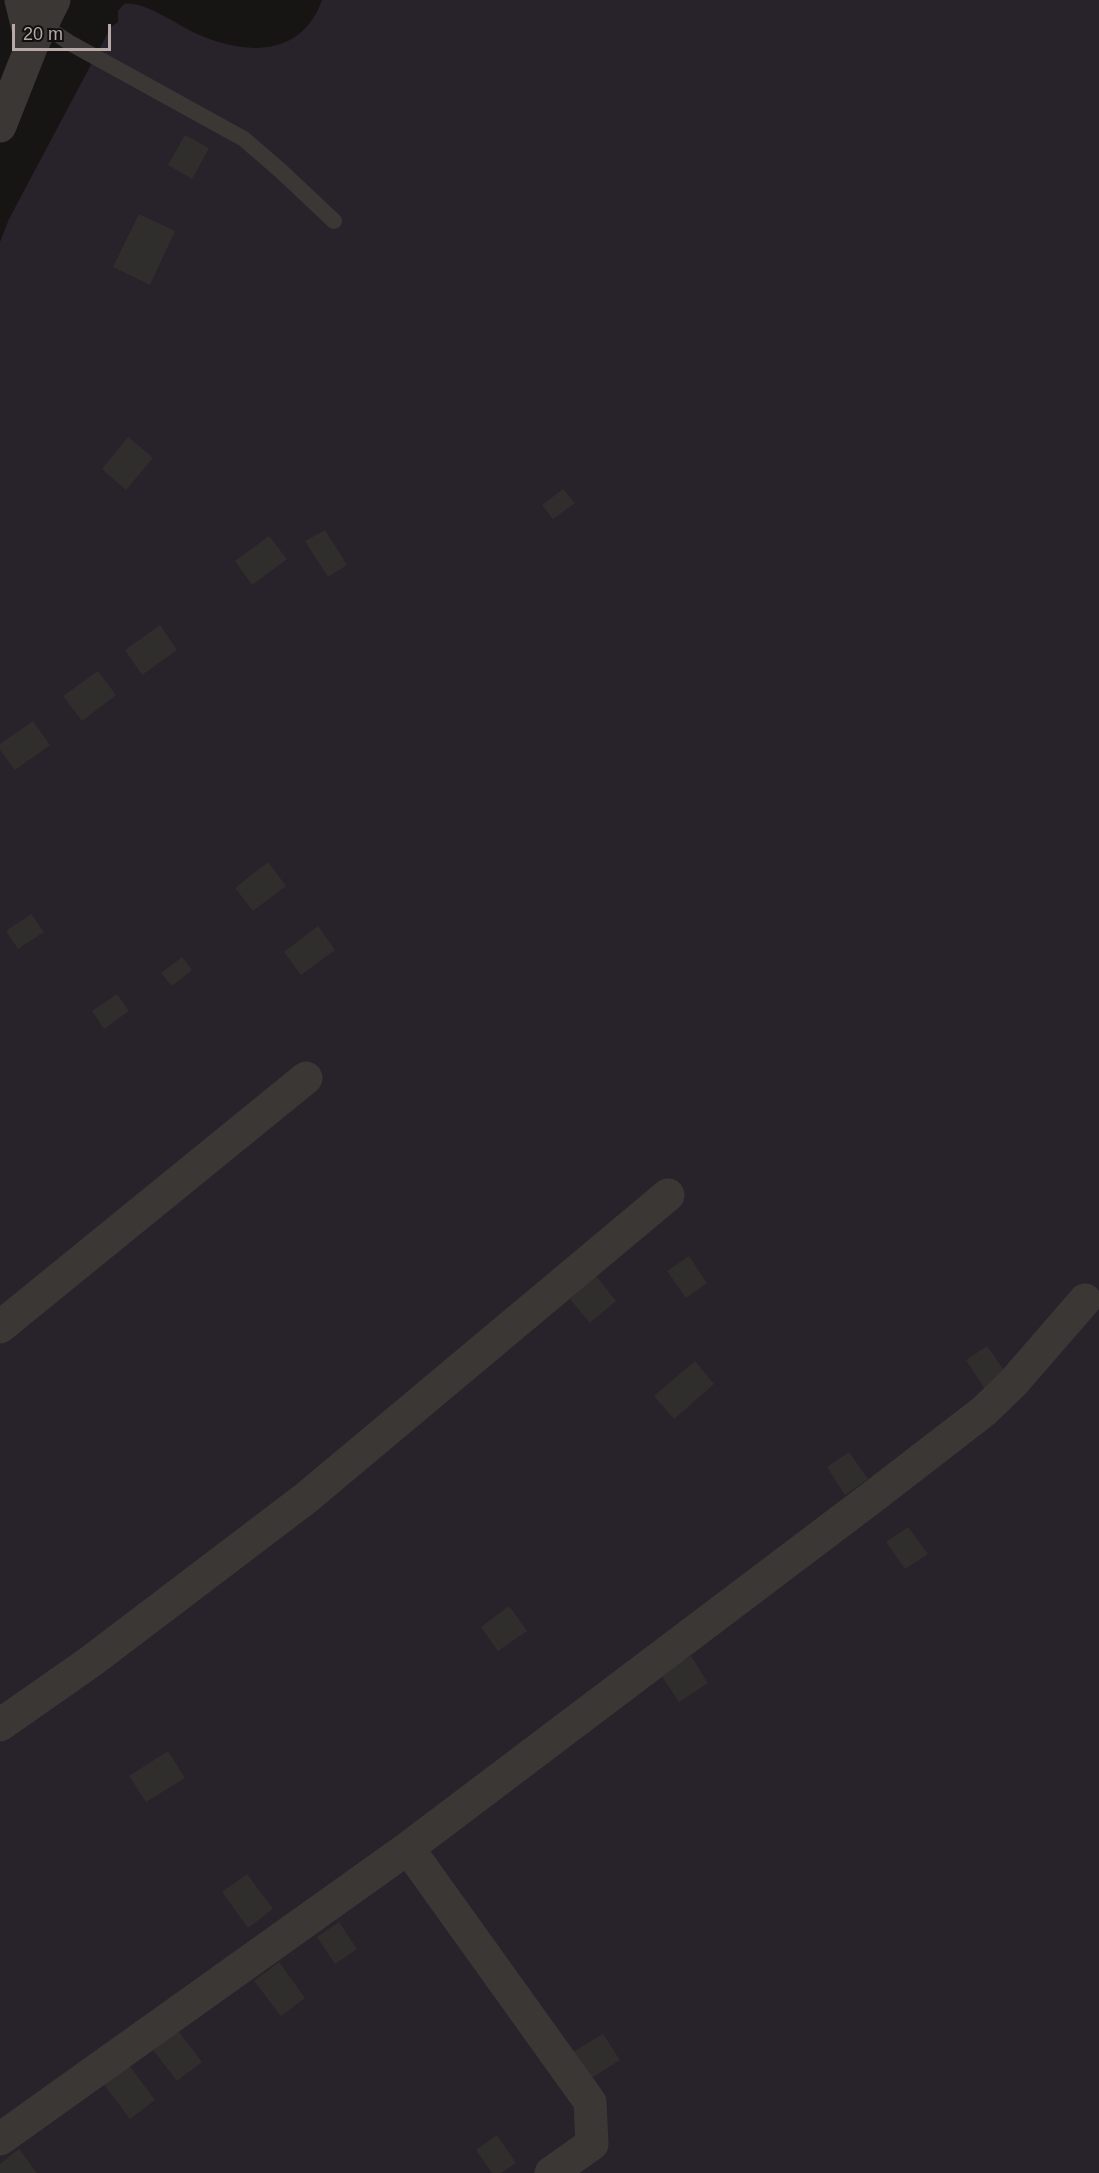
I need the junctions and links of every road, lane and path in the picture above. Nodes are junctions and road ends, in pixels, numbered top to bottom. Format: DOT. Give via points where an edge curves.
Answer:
graph roads {
  1 [pos="21,0"];
  2 [pos="43,23"];
  3 [pos="0,126"];
  4 [pos="334,221"];
  5 [pos="306,1078"];
  6 [pos="668,1195"];
  7 [pos="1085,1300"];
  8 [pos="0,1327"];
  9 [pos="0,1725"];
  10 [pos="408,1848"];
  11 [pos="0,2139"];
  12 [pos="551,2173"];
  1 -- 2 [label="street"];
  2 -- 3 [label="street"];
  2 -- 4 [label="lane" via="70,43 244,139"];
  5 -- 8 [label="street"];
  6 -- 9 [label="street" via="306,1498 90,1662"];
  7 -- 10 [label="street" via="984,1411"];
  10 -- 11 [label="street"];
  10 -- 12 [label="street" via="590,2102 592,2144"];
}
